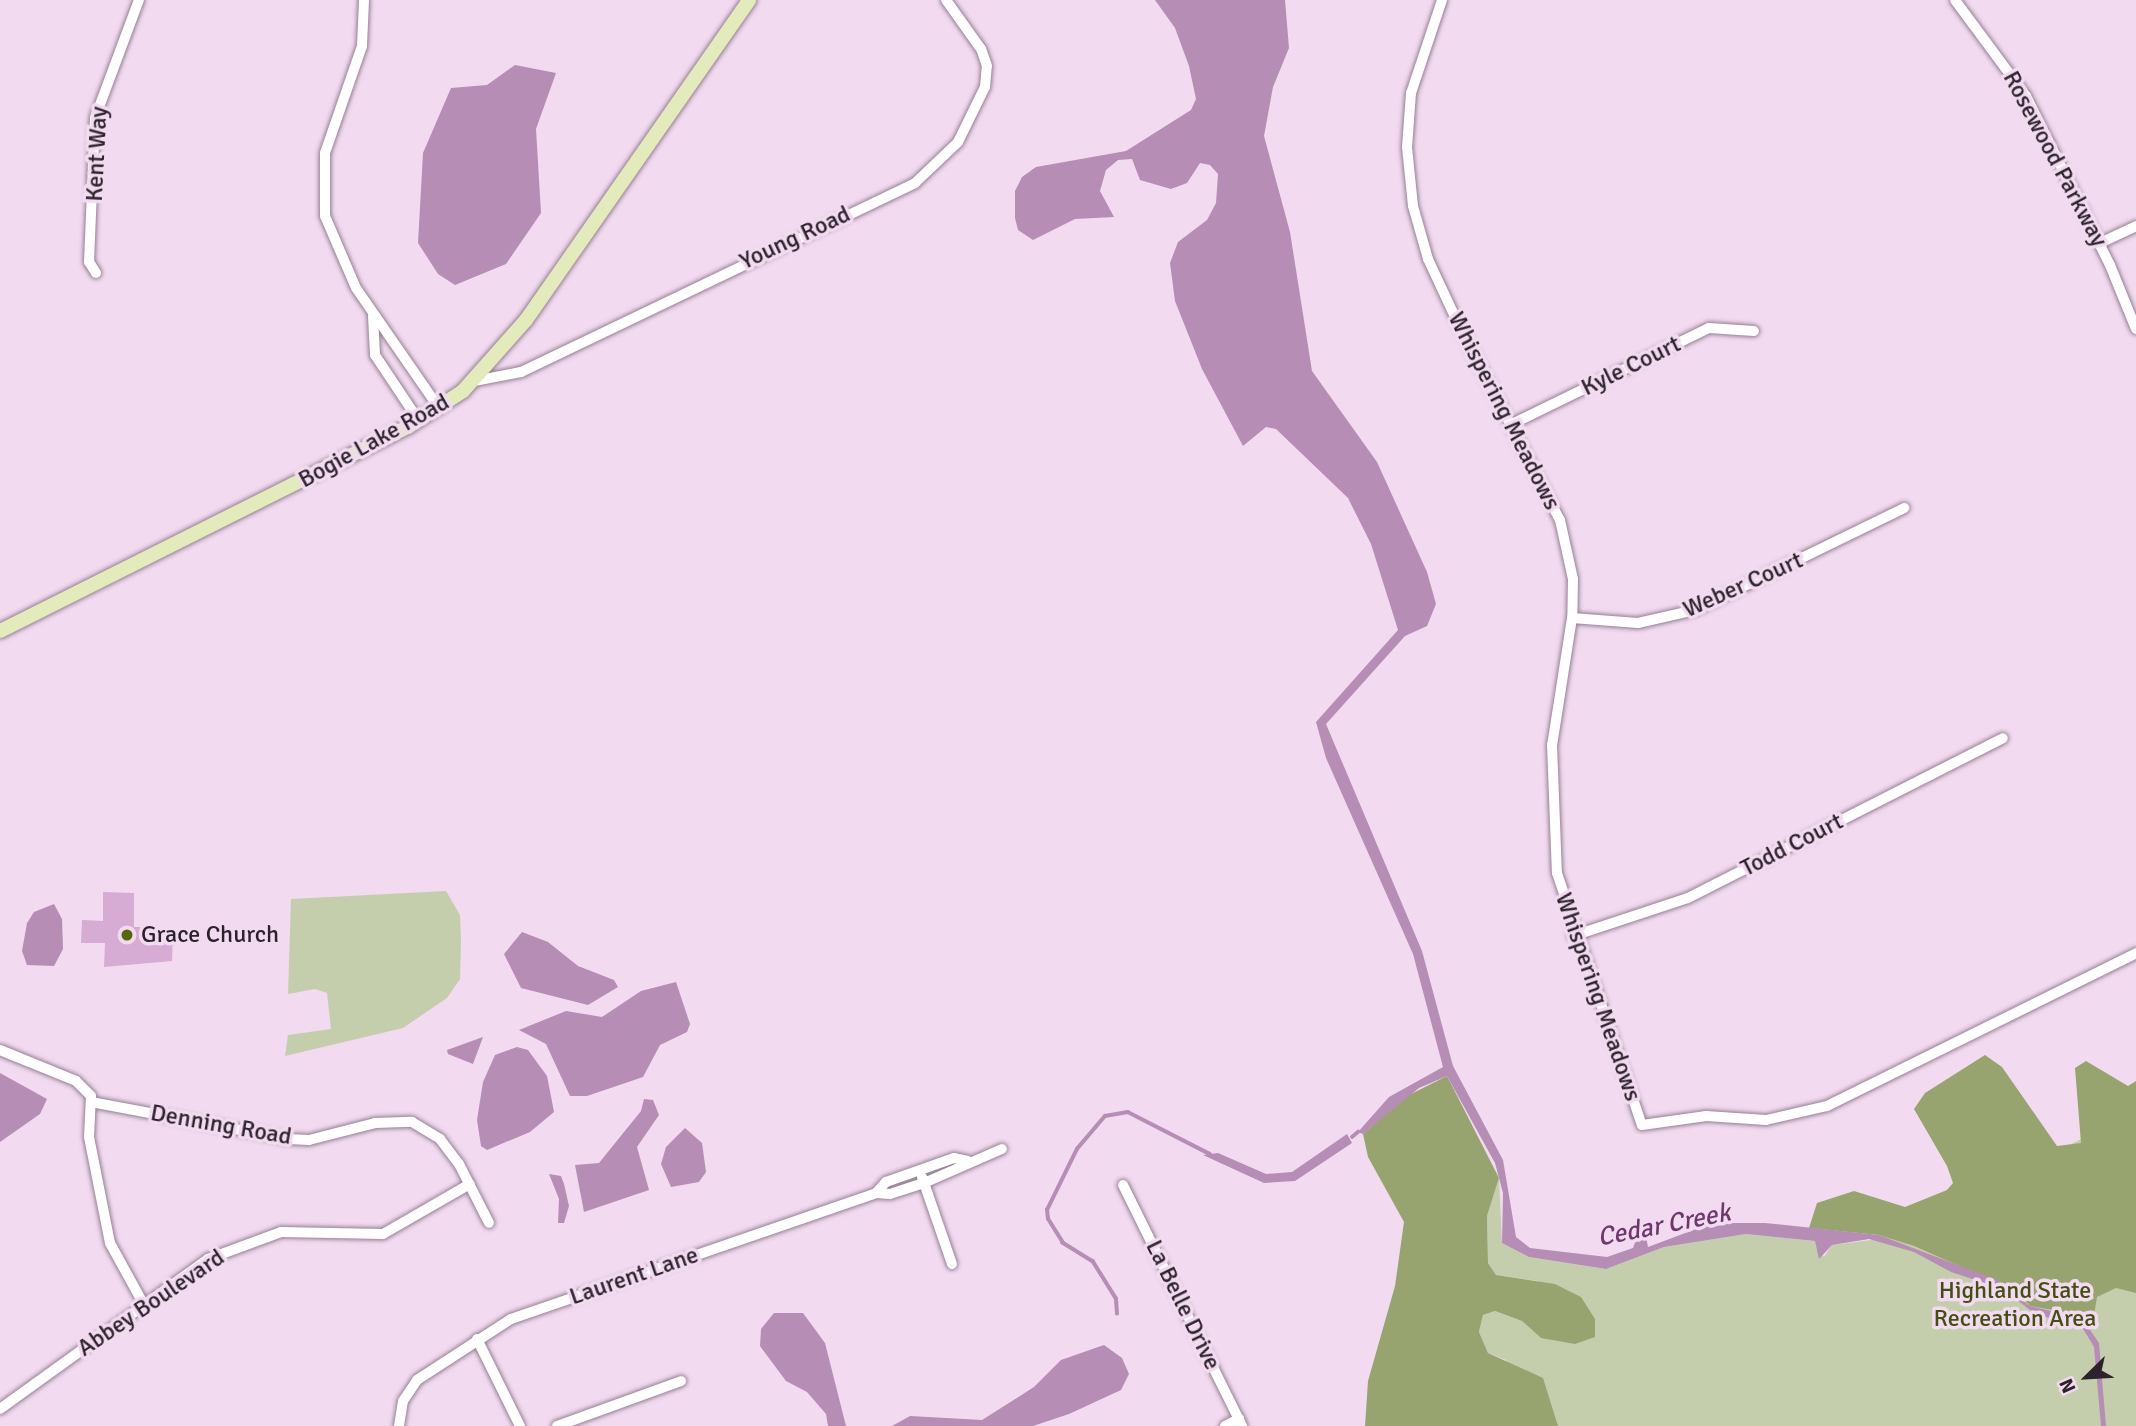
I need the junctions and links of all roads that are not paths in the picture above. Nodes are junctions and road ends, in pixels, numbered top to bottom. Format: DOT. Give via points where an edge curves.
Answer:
graph roads {
  1 [pos="139,0"];
  2 [pos="364,0"];
  3 [pos="748,0"];
  4 [pos="946,0"];
  5 [pos="1443,0"];
  6 [pos="1955,0"];
  7 [pos="2136,226"];
  8 [pos="2100,243"];
  9 [pos="96,273"];
  10 [pos="373,315"];
  11 [pos="2136,329"];
  12 [pos="1754,331"];
  13 [pos="475,381"];
  14 [pos="439,408"];
  15 [pos="419,421"];
  16 [pos="1512,424"];
  17 [pos="1904,508"];
  18 [pos="1572,618"];
  19 [pos="0,631"];
  20 [pos="2003,738"];
  21 [pos="1573,936"];
  22 [pos="2136,953"];
  23 [pos="0,1050"];
  24 [pos="91,1102"];
  25 [pos="1002,1149"];
  26 [pos="968,1161"];
  27 [pos="920,1170"];
  28 [pos="924,1183"];
  29 [pos="470,1184"];
  30 [pos="1123,1185"];
  31 [pos="876,1193"];
  32 [pos="489,1223"];
  33 [pos="952,1264"];
  34 [pos="143,1303"];
  35 [pos="477,1339"];
  36 [pos="681,1381"];
  37 [pos="1,1406"];
  38 [pos="1240,1423"];
  39 [pos="399,1426"];
  40 [pos="520,1426"];
  41 [pos="557,1426"];
  42 [pos="1225,1426"];
  1 -- 9 [label="street, Kent Way" via="95,118 89,262"];
  2 -- 10 [label="street" via="362,46 325,153 321,191 333,239"];
  3 -- 13 [label="main road, Bogie Lake Road" via="526,320"];
  4 -- 13 [label="street, Young Road" via="981,49 987,66 985,87 958,142 915,183 530,368"];
  5 -- 16 [label="street, Whispering Meadows" via="1411,93 1408,147 1413,206 1428,259"];
  6 -- 8 [label="street, Rosewood Parkway" via="2026,96"];
  7 -- 8 [label="street"];
  8 -- 11 [label="street, Rosewood Parkway"];
  10 -- 14 [label="street"];
  10 -- 15 [label="street" via="375,355"];
  12 -- 16 [label="street, Kyle Court" via="1709,328"];
  13 -- 14 [label="main road, Bogie Lake Road"];
  14 -- 15 [label="main road, Bogie Lake Road"];
  15 -- 19 [label="main road, Bogie Lake Road"];
  16 -- 18 [label="street, Whispering Meadows" via="1560,520 1573,579"];
  17 -- 18 [label="street, Weber Court" via="1695,610 1638,623"];
  18 -- 21 [label="street, Whispering Meadows" via="1552,758 1556,873"];
  20 -- 21 [label="street, Todd Court" via="1688,898"];
  21 -- 22 [label="street, Whispering Meadows" via="1642,1125 1706,1116 1766,1120 1827,1106"];
  23 -- 24 [label="street" via="76,1081"];
  24 -- 29 [label="street, Denning Road" via="289,1139 309,1140 375,1123 412,1122 440,1139"];
  24 -- 34 [label="street" via="89,1137 110,1243 127,1283"];
  25 -- 26 [label="street, Laurent Lane"];
  26 -- 27 [label="street, Laurent Lane" via="954,1158"];
  26 -- 28 [label="street, Laurent Lane" via="959,1171"];
  27 -- 28 [label="street"];
  27 -- 31 [label="street, Laurent Lane" via="886,1182"];
  28 -- 31 [label="street, Laurent Lane" via="890,1194"];
  28 -- 33 [label="street"];
  29 -- 32 [label="street, Denning Road"];
  29 -- 34 [label="street, Abbey Boulevard" via="383,1234 281,1232 242,1243 208,1259"];
  30 -- 38 [label="street, La Belle Drive"];
  31 -- 35 [label="street, Laurent Lane" via="519,1316"];
  34 -- 37 [label="street, Abbey Boulevard"];
  35 -- 39 [label="street, Laurent Lane" via="409,1390"];
  35 -- 40 [label="street"];
  36 -- 41 [label="street"];
  38 -- 42 [label="street"];
}
